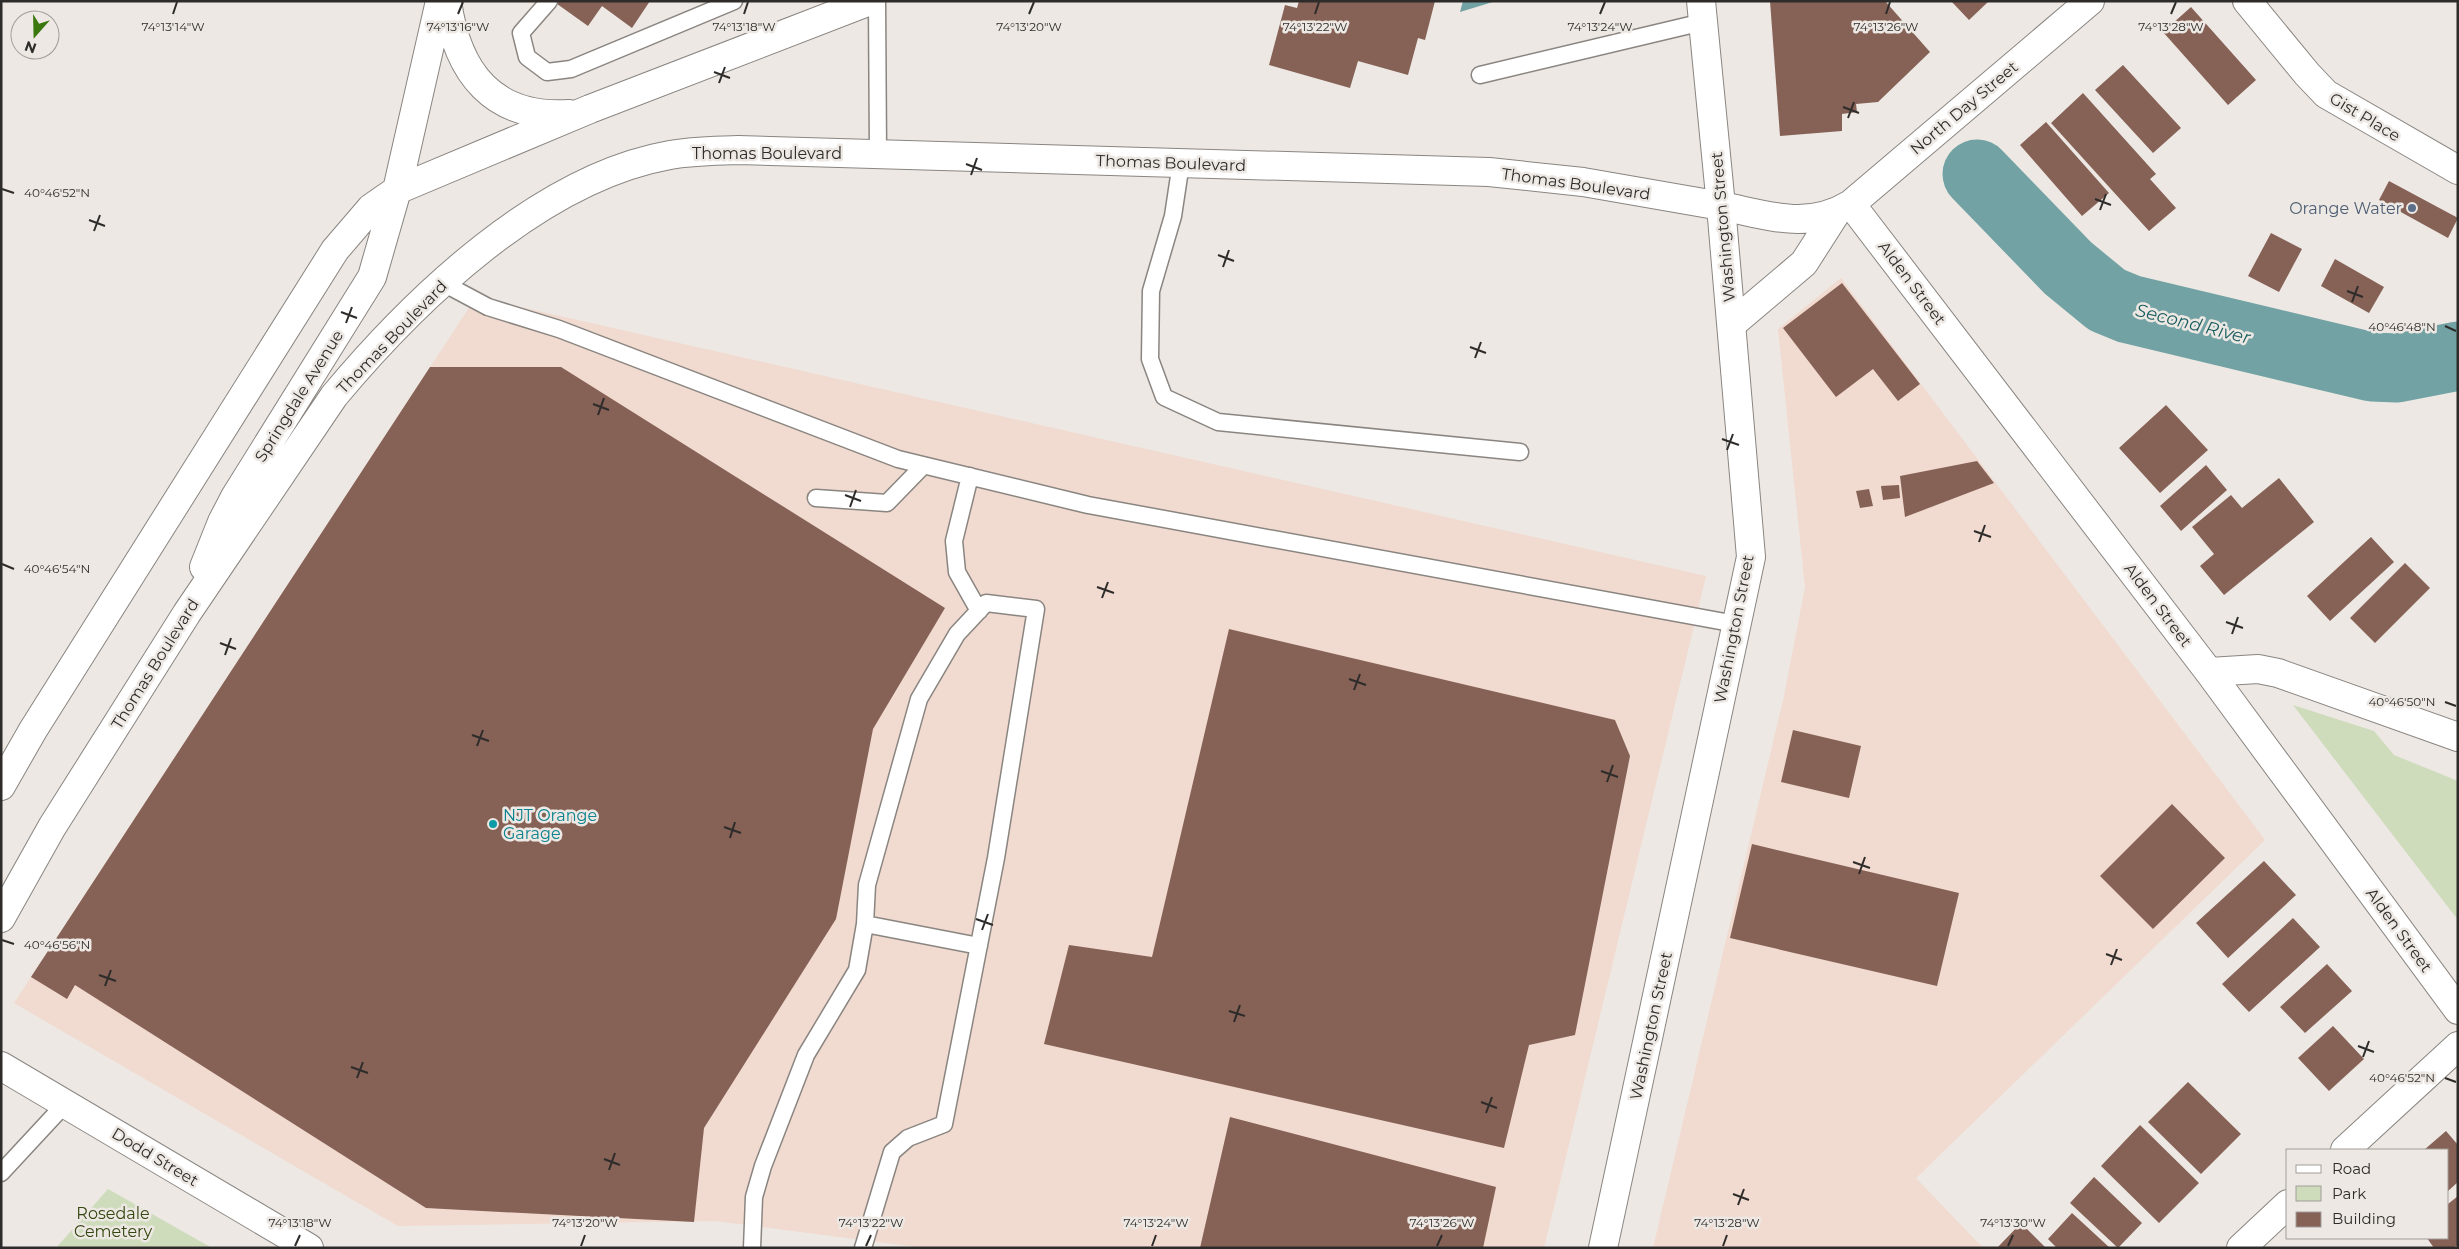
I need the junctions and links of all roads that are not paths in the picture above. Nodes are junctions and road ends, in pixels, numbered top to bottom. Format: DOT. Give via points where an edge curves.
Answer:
graph roads {
  1 [pos="440,1"];
  2 [pos="448,1"];
  3 [pos="549,1"];
  4 [pos="734,1"];
  5 [pos="877,1"];
  6 [pos="2090,1"];
  7 [pos="2247,1"];
  8 [pos="854,4"];
  9 [pos="1702,12"];
  10 [pos="1480,75"];
  11 [pos="590,109"];
  12 [pos="878,154"];
  13 [pos="1181,163"];
  14 [pos="2458,170"];
  15 [pos="397,190"];
  16 [pos="1721,206"];
  17 [pos="1844,208"];
  18 [pos="443,283"];
  19 [pos="1732,324"];
  20 [pos="1520,452"];
  21 [pos="923,466"];
  22 [pos="970,476"];
  23 [pos="816,498"];
  24 [pos="979,611"];
  25 [pos="186,612"];
  26 [pos="1736,624"];
  27 [pos="2209,672"];
  28 [pos="2458,737"];
  29 [pos="1,786"];
  30 [pos="1,918"];
  31 [pos="865,924"];
  32 [pos="979,946"];
  33 [pos="2458,1010"];
  34 [pos="2458,1046"];
  35 [pos="1,1066"];
  36 [pos="65,1104"];
  37 [pos="2346,1149"];
  38 [pos="1,1173"];
  39 [pos="2286,1206"];
  40 [pos="309,1248"];
  41 [pos="752,1248"];
  42 [pos="863,1248"];
  43 [pos="1603,1248"];
  44 [pos="2240,1248"];
  1 -- 15 [label="street, Springdale Avenue"];
  2 -- 11 [label="street" via="454,33 470,70 496,98 512,108 552,115"];
  3 -- 4 [label="lane" via="521,33 527,57 547,72 571,69"];
  5 -- 12 [label="lane"];
  6 -- 17 [label="street, North Day Street"];
  7 -- 14 [label="street, Gist Place" via="2326,94"];
  8 -- 11 [label="street"];
  9 -- 10 [label="lane"];
  9 -- 16 [label="street, Washington Street"];
  11 -- 15 [label="street"];
  12 -- 13 [label="street, Thomas Boulevard"];
  12 -- 18 [label="street, Thomas Boulevard" via="720,151 669,155 633,165 596,178 545,205 493,241"];
  13 -- 16 [label="street, Thomas Boulevard" via="1489,172 1584,182"];
  13 -- 20 [label="lane" via="1173,216 1151,291 1150,359 1164,397 1218,422"];
  15 -- 25 [label="street, Springdale Avenue" via="372,277 235,497"];
  15 -- 29 [label="street" via="371,208 335,250"];
  16 -- 17 [label="street, North Day Street" via="1800,220 1820,218"];
  16 -- 19 [label="street, Washington Street"];
  17 -- 19 [label="street, North Day Street" via="1804,263"];
  17 -- 27 [label="street, Alden Street"];
  18 -- 21 [label="lane" via="488,307 559,329"];
  18 -- 25 [label="street, Thomas Boulevard" via="367,358 334,396"];
  19 -- 26 [label="street, Washington Street" via="1751,556"];
  21 -- 22 [label="lane"];
  21 -- 23 [label="lane" via="887,503"];
  22 -- 24 [label="lane" via="954,541 955,557 957,572"];
  22 -- 26 [label="lane" via="1088,505"];
  24 -- 31 [label="lane" via="957,634 919,699 867,885"];
  24 -- 32 [label="lane" via="986,603 1036,609 998,849"];
  25 -- 30 [label="street, Thomas Boulevard" via="52,827"];
  26 -- 43 [label="street, Washington Street"];
  27 -- 28 [label="street" via="2258,670 2278,673"];
  27 -- 33 [label="street, Alden Street"];
  31 -- 32 [label="lane"];
  31 -- 41 [label="lane" via="857,970 806,1055 754,1197"];
  32 -- 42 [label="lane" via="944,1124 908,1138 892,1152"];
  34 -- 37 [label="street"];
  35 -- 36 [label="street, Dodd Street"];
  36 -- 38 [label="lane"];
  36 -- 40 [label="street, Dodd Street"];
  39 -- 44 [label="street"];
}
